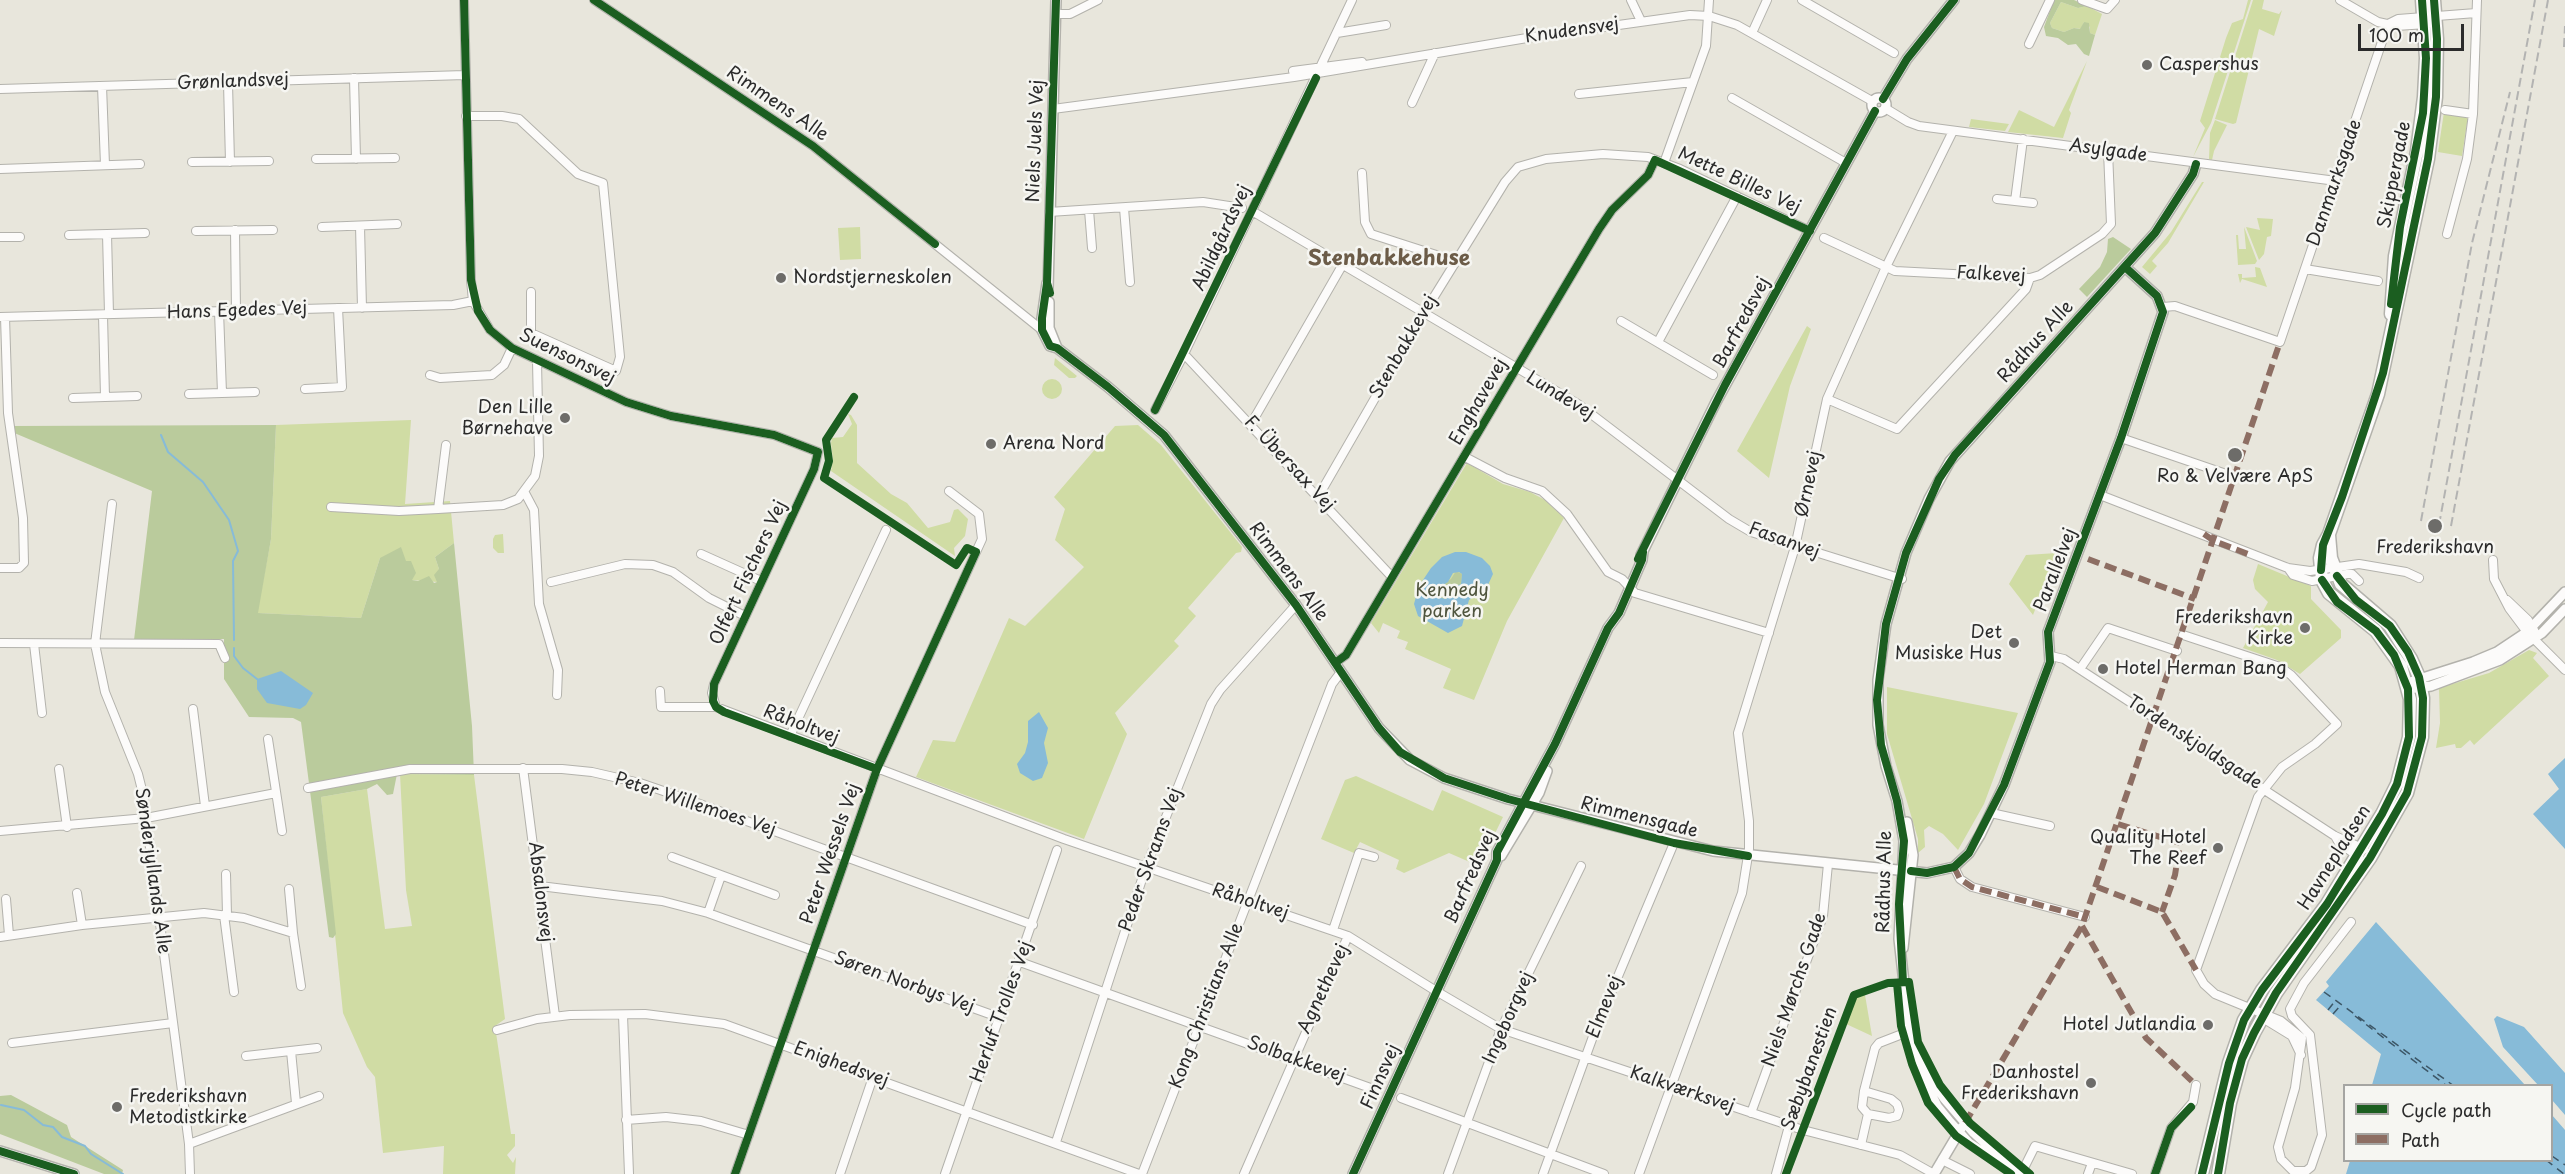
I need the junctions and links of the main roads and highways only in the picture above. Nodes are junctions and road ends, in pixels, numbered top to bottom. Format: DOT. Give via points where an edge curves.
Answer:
graph roads {
  1 [pos="2422,0"];
  2 [pos="2434,0"];
  3 [pos="2428,20"];
  4 [pos="2329,534"];
  5 [pos="2336,572"];
  6 [pos="2322,575"];
  7 [pos="2202,1174"];
  8 [pos="2218,1174"];
  1 -- 3 [label="main road"];
  2 -- 3 [label="main road"];
  3 -- 4 [label="main road, Skippergade" via="2436,87 2432,136 2378,394"];
  4 -- 5 [label="main road, Skippergade"];
  4 -- 6 [label="main road, Skippergade" via="2321,550"];
  5 -- 8 [label="main road, Havnepladsen" via="2351,595 2383,619 2408,652 2420,683 2422,737 2407,793 2370,858 2263,1015 2242,1059"];
  6 -- 7 [label="main road, Havnepladsen" via="2337,602 2387,644 2407,686 2409,737 2402,770 2382,814 2327,904 2251,1008 2229,1063"];
}
